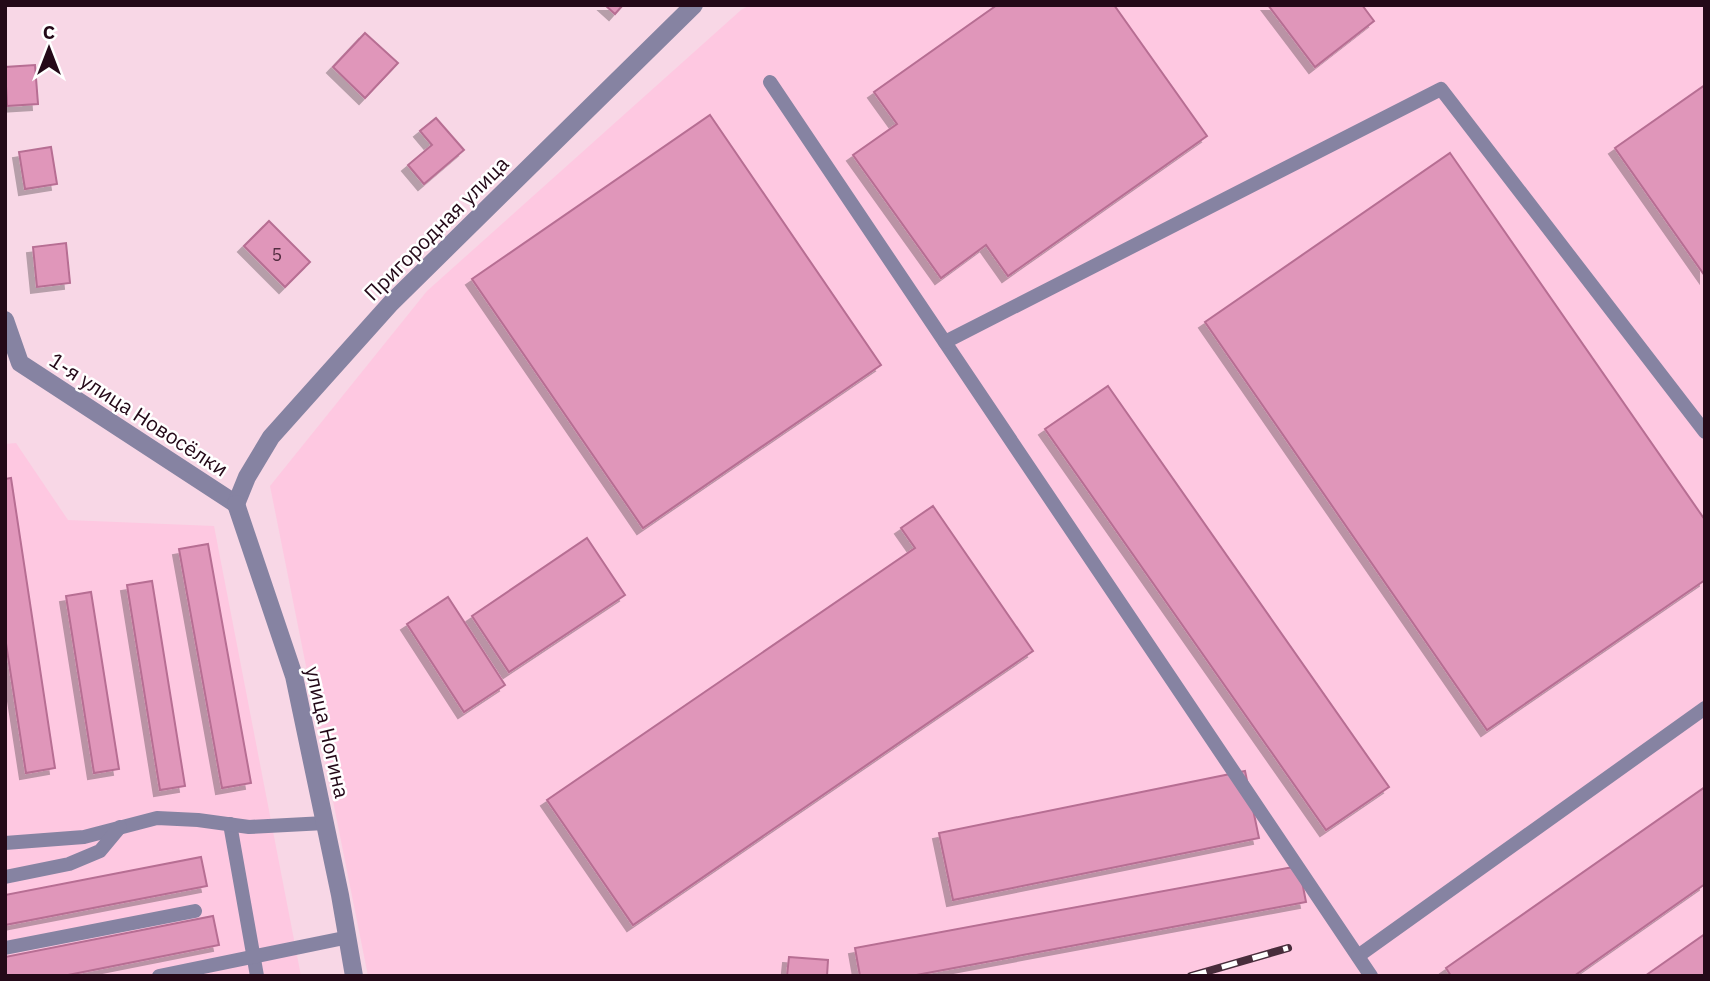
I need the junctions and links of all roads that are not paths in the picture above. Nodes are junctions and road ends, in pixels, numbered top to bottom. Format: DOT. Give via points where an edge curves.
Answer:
graph roads {
  1 [pos="694,5"];
  2 [pos="770,82"];
  3 [pos="5,320"];
  4 [pos="945,342"];
  5 [pos="1705,432"];
  6 [pos="236,504"];
  7 [pos="1705,708"];
  8 [pos="325,823"];
  9 [pos="230,824"];
  10 [pos="120,828"];
  11 [pos="5,843"];
  12 [pos="5,877"];
  13 [pos="195,911"];
  14 [pos="349,937"];
  15 [pos="5,948"];
  16 [pos="254,956"];
  17 [pos="1358,956"];
  18 [pos="159,976"];
  19 [pos="257,976"];
  20 [pos="354,976"];
  21 [pos="1371,976"];
  1 -- 6 [label="street, Пригородная улица" via="391,303 271,437"];
  2 -- 4 [label="lane"];
  3 -- 6 [label="street, 1-я улица Новосёлки" via="20,363"];
  4 -- 5 [label="lane" via="1441,89"];
  4 -- 17 [label="lane"];
  6 -- 8 [label="street, улица Ногина" via="294,676"];
  7 -- 17 [label="lane"];
  8 -- 9 [label="lane"];
  8 -- 14 [label="street, улица Ногина"];
  9 -- 10 [label="lane" via="157,818"];
  9 -- 16 [label="lane"];
  10 -- 11 [label="lane" via="84,837"];
  10 -- 12 [label="lane" via="100,851 69,864"];
  13 -- 15 [label="lane"];
  14 -- 16 [label="lane"];
  14 -- 20 [label="street, улица Ногина"];
  16 -- 18 [label="lane"];
  16 -- 19 [label="lane"];
  17 -- 21 [label="lane"];
}
